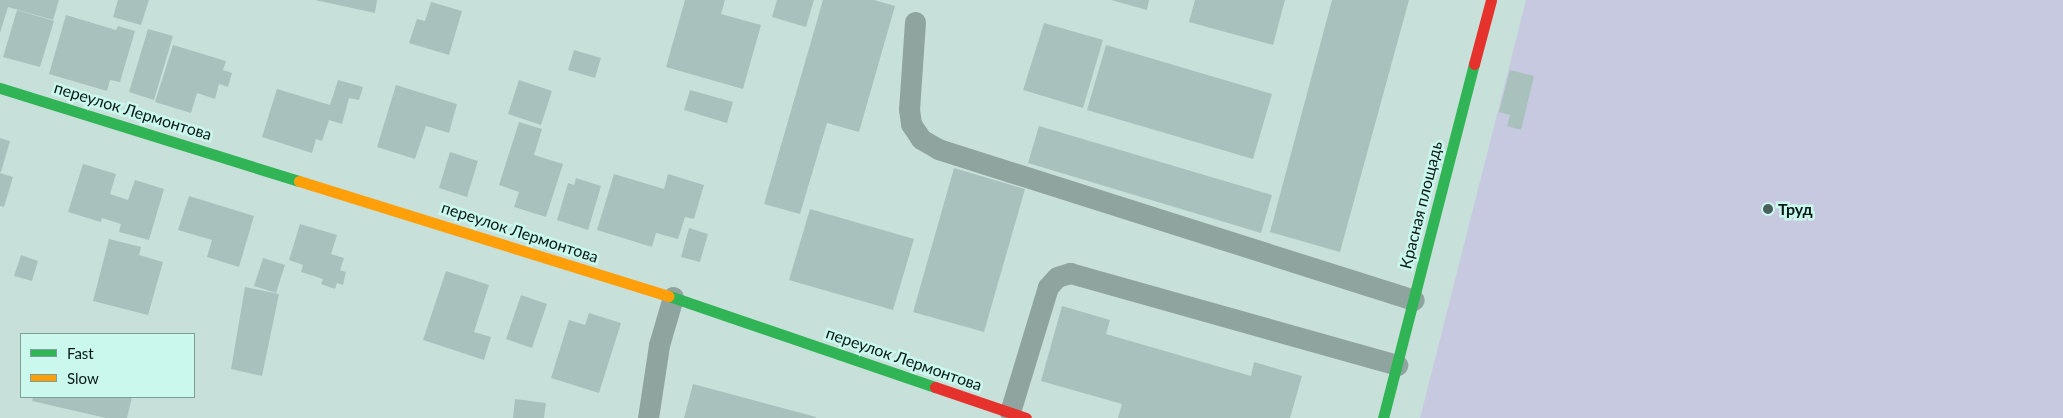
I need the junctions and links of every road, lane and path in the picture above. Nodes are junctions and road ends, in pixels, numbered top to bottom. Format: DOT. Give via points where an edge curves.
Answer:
graph roads {
  1 [pos="1491,0"];
  2 [pos="915,22"];
  3 [pos="0,88"];
  4 [pos="673,297"];
  5 [pos="1414,300"];
  6 [pos="1397,366"];
  7 [pos="1018,415"];
  8 [pos="648,418"];
  9 [pos="1383,418"];
  1 -- 5 [label="street, Красная площадь"];
  2 -- 5 [label="lane" via="910,116 921,139 938,149"];
  3 -- 4 [label="street, переулок Лермонтова"];
  4 -- 7 [label="street, переулок Лермонтова"];
  4 -- 8 [label="lane" via="659,345"];
  5 -- 6 [label="street, Красная площадь"];
  6 -- 7 [label="lane" via="1070,273 1057,277 1048,287"];
  6 -- 9 [label="street, Красная площадь"];
}
